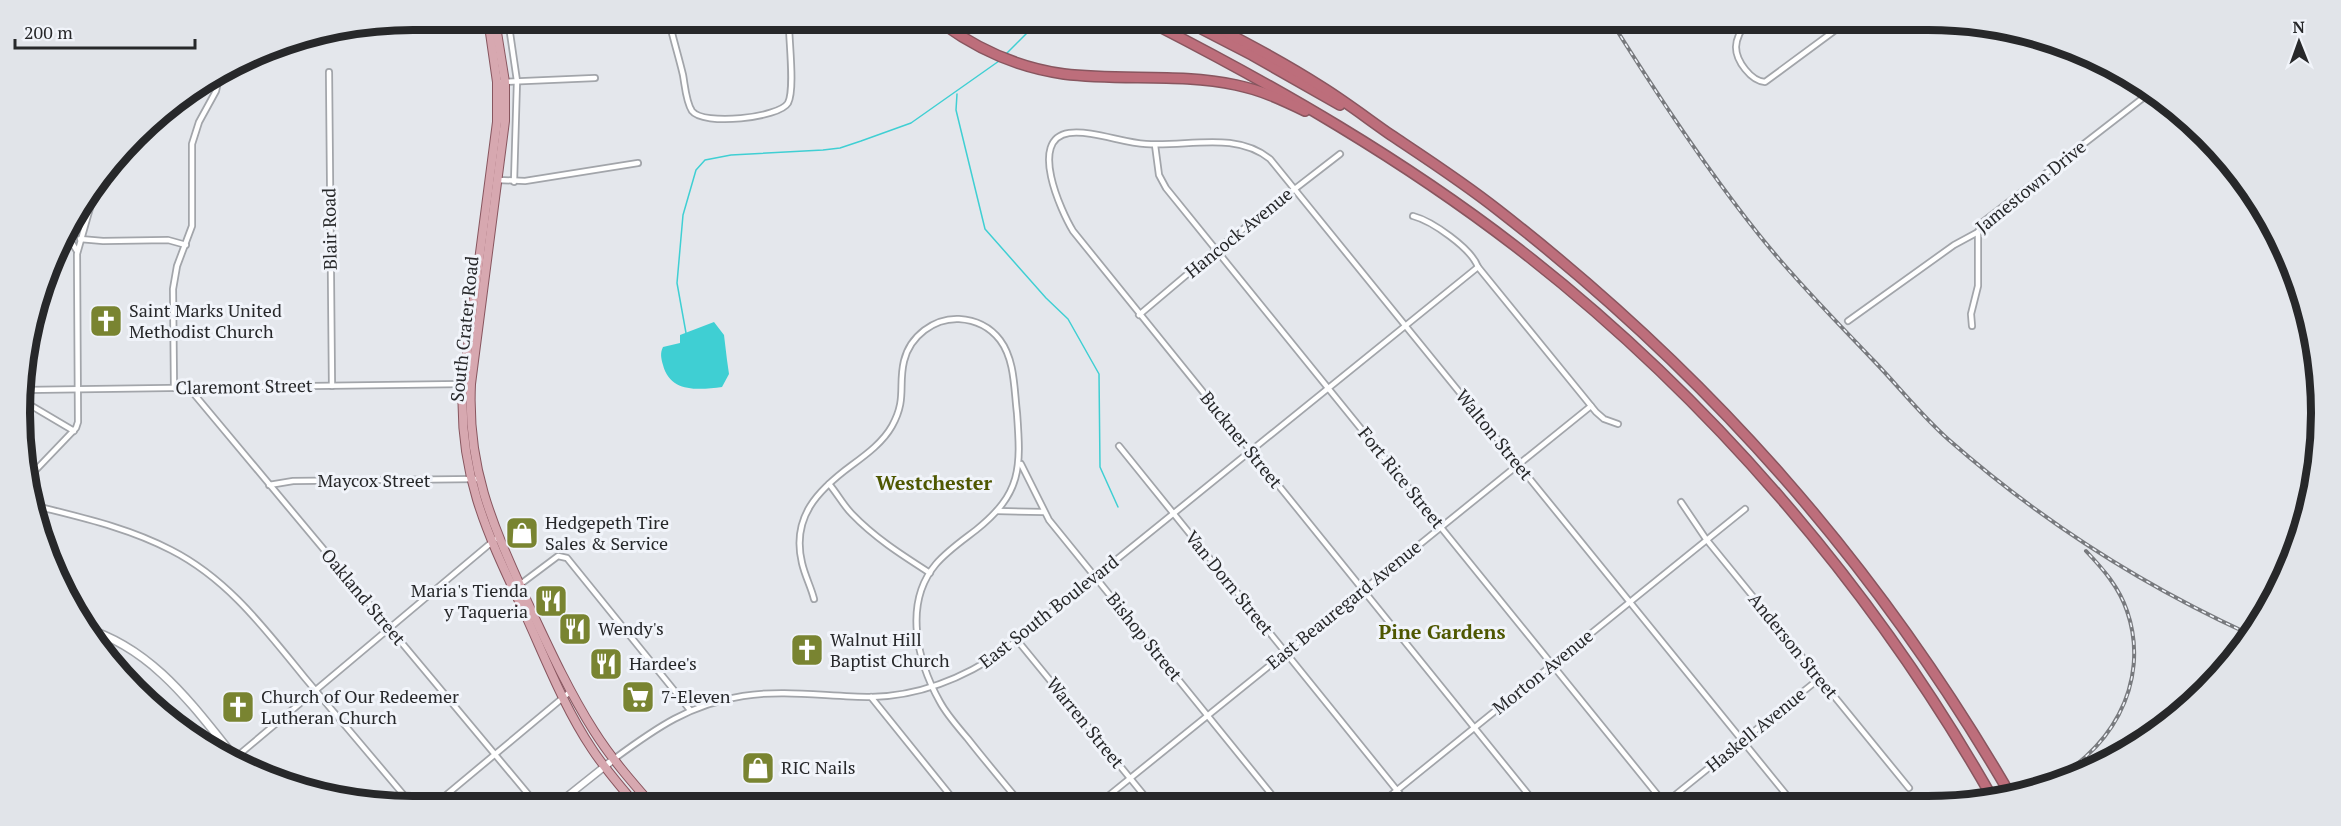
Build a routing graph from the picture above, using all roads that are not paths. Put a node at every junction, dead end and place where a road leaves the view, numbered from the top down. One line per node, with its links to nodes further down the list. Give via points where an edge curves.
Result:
1 (490, 30): 15 (main road, South Crater Road)
2 (496, 30): 15 (main road, South Crater Road)
3 (510, 30): 14 (street)
4 (671, 30): 5 (street, via 690,106 696,115 715,120 771,114 785,107 790,96)
5 (789, 30)
6 (952, 30): 18 (highway, via 983,49 1029,67 1065,74 1237,85 1274,96)
7 (1165, 30): 18 (highway)
8 (1203, 30): 19 (highway)
9 (1222, 30): 19 (highway, via 1298,72)
10 (1743, 30): 11 (street, via 1736,43 1737,54 1754,79 1765,82)
11 (1835, 30)
12 (329, 72): 40 (street, Blair Road)
13 (595, 78): 14 (street)
14 (517, 81): 15 (street); 24 (street)
15 (501, 82): 23 (main road, South Crater Road, via 505,120); 39 (main road, South Crater Road)
16 (218, 83): 31 (street, via 192,144 193,216)
17 (2144, 97): 28 (street, Jamestown Drive, via 1983,222)
18 (1343, 129): 97 (highway, via 1534,261 1622,336 1712,424 1791,511 1863,601 1929,694)
19 (1389, 133): 95 (highway, via 1493,205 1577,274 1731,419 1806,501 1883,598 1948,692)
20 (1155, 145): 25 (street, Walton Street, via 1245,145 1270,159); 32 (street, Fort Rice Street, via 1162,181); 35 (street, Buckner Street, via 1070,133 1058,137 1048,154 1048,165 1068,222)
21 (1340, 154): 25 (street, Hancock Avenue)
22 (638, 163): 24 (street)
23 (498, 180): 24 (street); 39 (main road, South Crater Road)
24 (514, 182)
25 (1294, 188): 32 (street, Hancock Avenue); 37 (street, Walton Street)
26 (90, 208): 29 (street)
27 (1413, 216): 34 (street, via 1470,253)
28 (1977, 232): 36 (street, Jamestown Drive); 38 (street, via 1978,286)
29 (80, 240): 31 (street, via 168,240); 33 (street)
30 (71, 241): 33 (street)
31 (186, 245): 41 (street, via 173,289)
32 (1216, 250): 35 (street, Hancock Avenue); 44 (street, Fort Rice Street)
33 (77, 251): 43 (street)
34 (1478, 267): 37 (street, East South Boulevard); 47 (street)
35 (1139, 315): 51 (street, Buckner Street)
36 (1848, 321)
37 (1405, 326): 44 (street, East South Boulevard); 53 (street, Walton Street)
38 (1972, 326)
39 (467, 384): 40 (street, Claremont Street); 55 (main road, South Crater Road, via 464,438)
40 (332, 386): 42 (street, Claremont Street)
41 (174, 388): 42 (street, Claremont Street); 43 (street, Claremont Street)
42 (189, 388): 57 (street, Oakland Street)
43 (78, 389): 45 (street, Claremont Street); 49 (street, via 79,419)
44 (1328, 389): 51 (street, East South Boulevard); 64 (street, Fort Rice Street)
45 (31, 390)
46 (30, 405): 49 (street)
47 (1591, 406): 48 (street, via 1604,419); 53 (street, East Beauregard Avenue)
48 (1618, 424)
49 (74, 431): 54 (street)
50 (1119, 446): 63 (street, Van Dorn Street)
51 (1250, 452): 63 (street, East South Boulevard); 70 (street, Buckner Street)
52 (1020, 461): 56 (street, via 1009,357 995,334 984,325 954,319 935,324 910,346 904,361 901,402 889,431); 61 (street, via 1014,485); 62 (street, Bishop Street)
53 (1517, 464): 64 (street, East Beauregard Avenue); 72 (street, Walton Street)
54 (34, 472)
55 (474, 479): 57 (street, Maycox Street, via 293,481); 66 (main road, South Crater Road, via 479,511)
56 (830, 484): 67 (street, via 872,533); 71 (street, via 811,503 801,533 802,563)
57 (269, 485): 73 (street, Oakland Street)
58 (1681, 502): 65 (street, Anderson Street)
59 (42, 508): 80 (street, via 144,537 187,559 242,603)
60 (1745, 509): 65 (street, Morton Avenue)
61 (997, 511): 62 (street); 67 (street)
62 (1044, 512): 68 (street, Bishop Street)
63 (1173, 514): 68 (street, East South Boulevard); 76 (street, Van Dorn Street)
64 (1441, 527): 70 (street, East Beauregard Avenue); 77 (street, Fort Rice Street)
65 (1706, 539): 72 (street, Morton Avenue); 78 (street, Anderson Street)
66 (495, 540): 69 (main road, South Crater Road); 73 (street)
67 (930, 573): 79 (street, via 918,602 916,624)
68 (1095, 577): 75 (street, East South Boulevard); 85 (street, Bishop Street)
69 (516, 586): 81 (main road, South Crater Road); 83 (main road, South Crater Road); 84 (street, via 561,555 567,558)
70 (1363, 590): 76 (street, East Beauregard Avenue); 86 (street, Buckner Street)
71 (814, 599)
72 (1629, 602): 77 (street, Morton Avenue); 87 (street, Walton Street)
73 (390, 629): 80 (street); 90 (street, Oakland Street)
74 (101, 635): 88 (main road, via 122,643 156,667)
75 (1017, 640): 79 (street, East South Boulevard, via 976,668); 93 (street, Warren Street)
76 (1285, 653): 85 (street, East Beauregard Avenue); 96 (street, Van Dorn Street)
77 (1553, 664): 86 (street, Morton Avenue); 112 (street, Fort Rice Street)
78 (1820, 678): 87 (street, Haskell Avenue); 94 (street, Anderson Street)
79 (933, 687): 82 (street, East South Boulevard); 105 (street, via 948,714)
80 (316, 691): 89 (street); 98 (street)
81 (571, 691): 83 (street); 91 (main road, South Crater Road)
82 (871, 697): 84 (street, East South Boulevard, via 760,694); 104 (street)
83 (563, 698): 90 (street); 92 (main road, South Crater Road)
84 (690, 710): 91 (street, East South Boulevard)
85 (1207, 716): 93 (street, East Beauregard Avenue); 108 (street, Bishop Street)
86 (1474, 728): 96 (street, Morton Avenue); 111 (street, Buckner Street)
87 (1742, 741): 113 (street, Haskell Avenue); 114 (street, Walton Street)
88 (226, 748)
89 (239, 755)
90 (495, 755): 99 (street); 100 (street, Oakland Street)
91 (614, 759): 92 (street, East South Boulevard); 103 (main road, South Crater Road)
92 (604, 766): 101 (street, East South Boulevard); 102 (main road, South Crater Road)
93 (1130, 778): 106 (street, East Beauregard Avenue); 107 (street, Warren Street)
94 (1909, 788)
95 (2007, 788)
96 (1397, 791): 109 (street, Morton Avenue); 110 (street, Van Dorn Street)
97 (1988, 791)
98 (403, 796)
99 (445, 796)
100 (530, 796)
101 (567, 796)
102 (629, 796)
103 (645, 796)
104 (951, 796)
105 (1015, 796)
106 (1108, 796)
107 (1145, 796)
108 (1273, 796)
109 (1390, 796)
110 (1401, 796)
111 (1529, 796)
112 (1658, 796)
113 (1674, 796)
114 (1787, 796)

